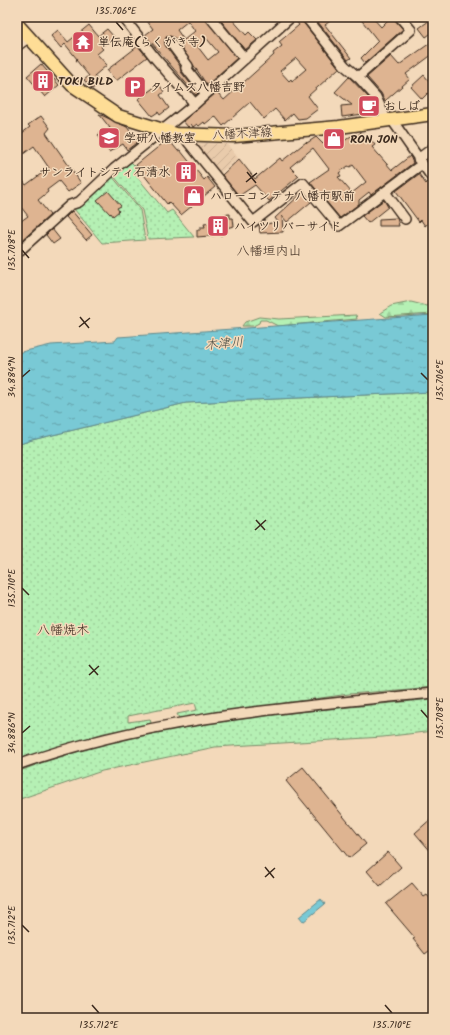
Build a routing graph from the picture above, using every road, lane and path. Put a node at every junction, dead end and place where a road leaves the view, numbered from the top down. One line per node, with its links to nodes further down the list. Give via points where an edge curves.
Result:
1 (123, 17): 13 (street)
2 (210, 17): 10 (street)
3 (292, 17): 10 (street)
4 (306, 17): 11 (street, via 345,66)
5 (400, 17): 11 (street, via 411,30)
6 (17, 24): 7 (main road, 八幡木津線)
7 (28, 38): 9 (street); 16 (main road, 八幡木津線, via 72,85 118,116)
8 (170, 42): 12 (street)
9 (17, 46)
10 (245, 59): 12 (street)
11 (358, 77): 15 (street, via 376,97)
12 (206, 94): 13 (street)
13 (195, 104): 16 (street)
14 (433, 114): 15 (main road, 八幡木津線)
15 (390, 121): 17 (main road, 八幡木津線, via 234,136); 19 (street)
16 (163, 130): 17 (main road, 八幡木津線); 23 (street, via 78,202 70,205)
17 (187, 135): 21 (street, via 188,142 253,222 302,183 339,226)
18 (433, 148): 19 (street)
19 (420, 162): 20 (street); 21 (street)
20 (433, 179)
21 (385, 192): 22 (street)
22 (405, 219)
23 (17, 253)
24 (433, 693): 25 (street, via 308,704 209,718 115,735)
25 (17, 765)

